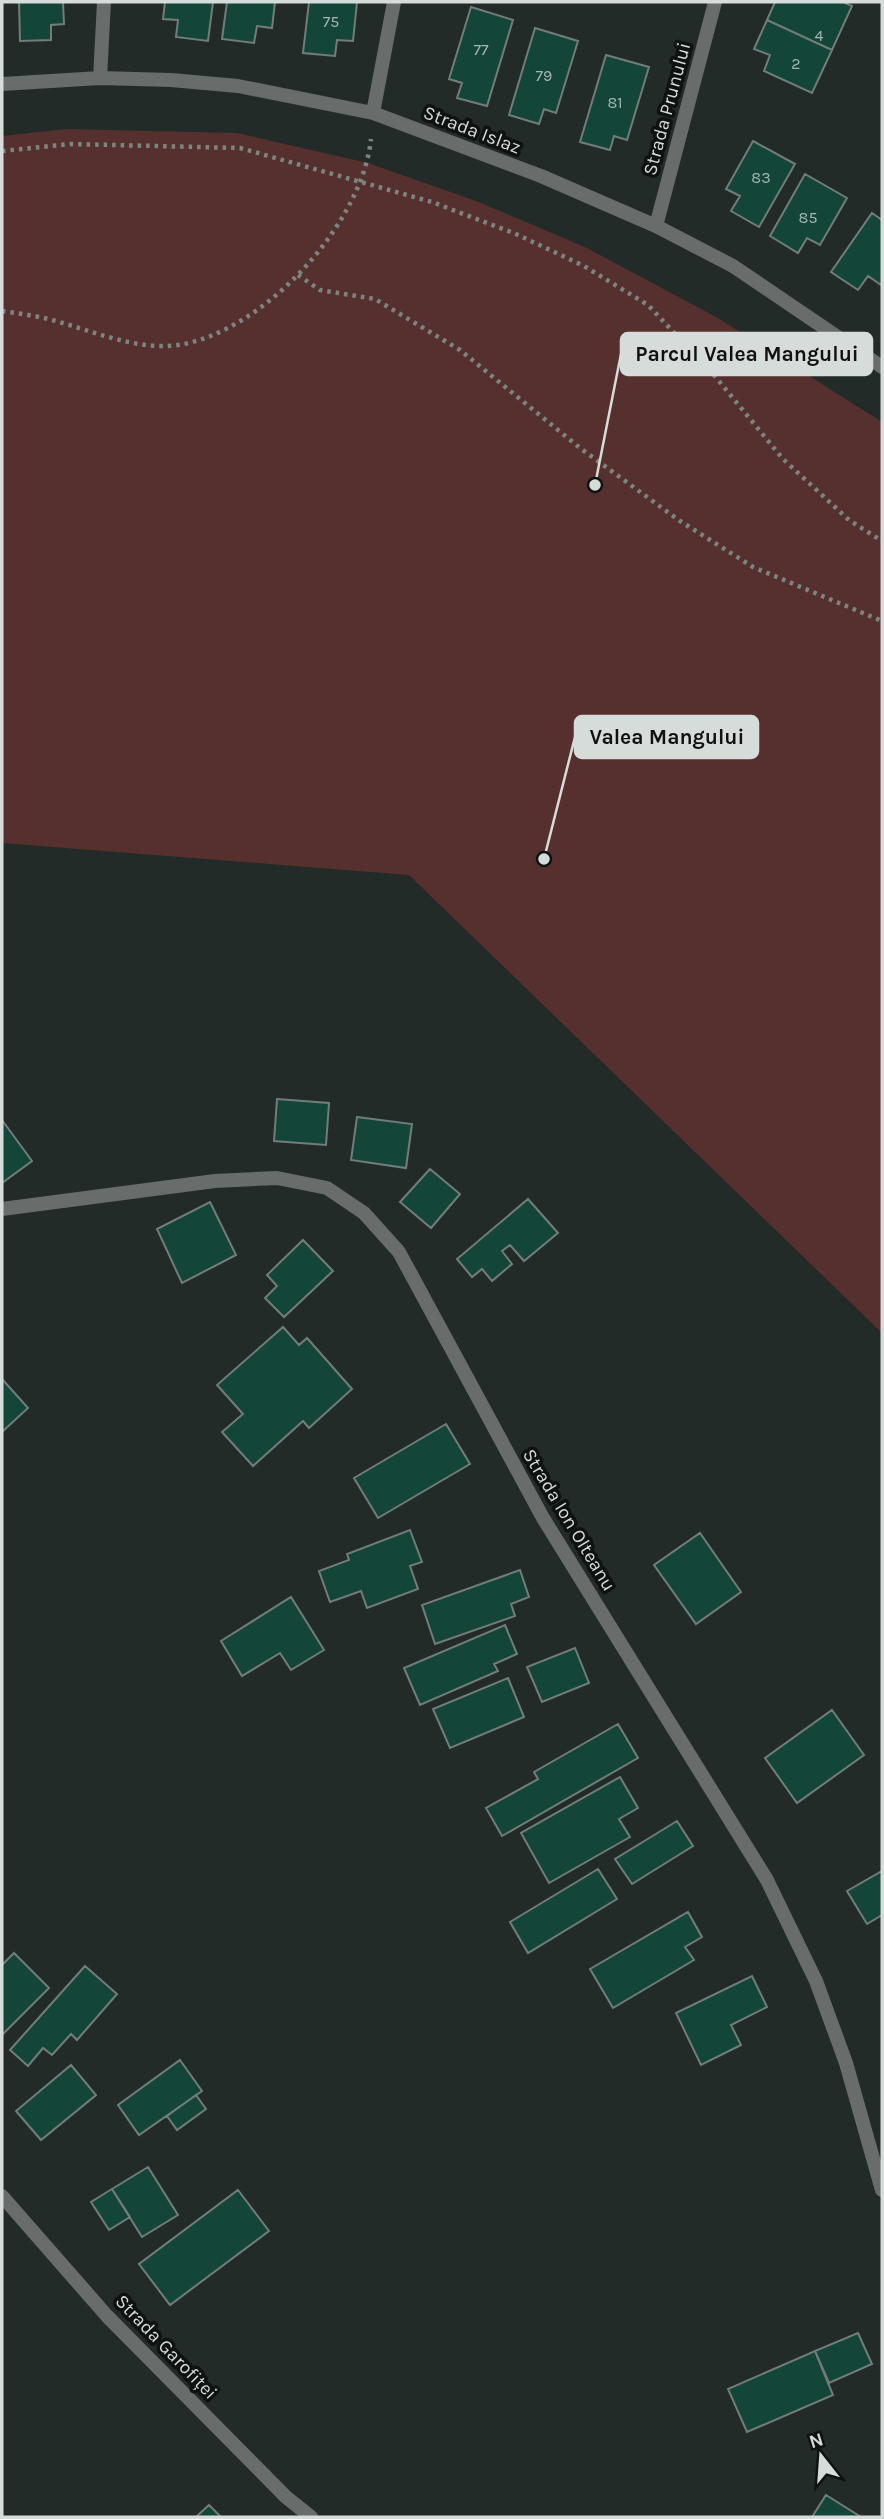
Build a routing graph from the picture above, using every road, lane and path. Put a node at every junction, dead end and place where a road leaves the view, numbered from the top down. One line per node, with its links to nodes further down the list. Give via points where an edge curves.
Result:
1 (103, 2): 4 (street)
2 (394, 2): 6 (street)
3 (715, 2): 9 (street, Strada Prunului)
4 (100, 78): 5 (street, Strada Islaz); 6 (street, Strada Islaz, via 238,86)
5 (2, 84)
6 (373, 114): 8 (path, via 368,163); 9 (street, Strada Islaz, via 541,176)
7 (2, 151): 8 (path, via 70,144 240,148)
8 (361, 181): 10 (path, via 329,238); 13 (path, via 516,234 584,266 648,304 783,458 849,520)
9 (656, 226): 12 (street, Strada Islaz, via 733,266)
10 (298, 275): 11 (path, via 261,308 222,333 178,345 142,345); 14 (path, via 320,290 375,299 460,350 592,456 680,521 753,567)
11 (2, 311)
12 (882, 367)
13 (882, 541)
14 (882, 621)
15 (2, 1209): 16 (street, Strada Ion Olteanu, via 215,1181 277,1178 327,1188 364,1213 399,1252 543,1518 767,1880 820,1992 846,2063)
16 (882, 2190)
17 (2, 2196): 18 (street, Strada Garofiței, via 107,2316)
18 (311, 2517)

